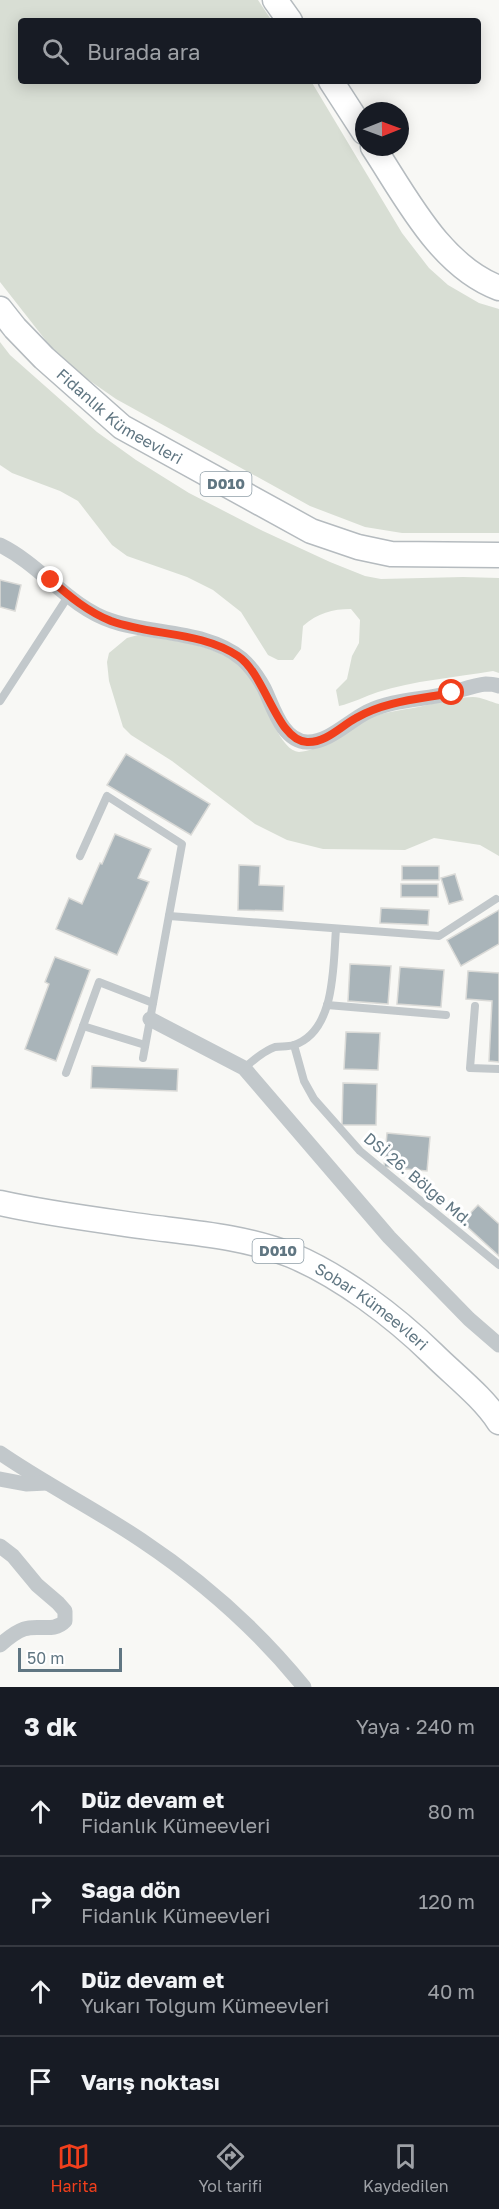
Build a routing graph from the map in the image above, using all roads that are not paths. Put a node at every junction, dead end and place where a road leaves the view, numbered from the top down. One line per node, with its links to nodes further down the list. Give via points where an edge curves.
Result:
1 (275, 0): 2 (main road)
2 (288, 18)
3 (333, 84): 4 (main road)
4 (355, 118)
5 (380, 156): 6 (main road, via 447,251 483,282)
6 (499, 288)
7 (0, 309): 9 (main road, Fidanlık Kümeevleri / D010, via 44,358 122,427 311,531 391,554)
8 (0, 545): 10 (street)
9 (499, 555)
10 (69, 595): 11 (street, via 111,621 200,640 240,658 263,686 281,724 300,741 333,734 382,705 484,684); 12 (lane)
11 (499, 686)
12 (0, 701)
13 (80, 856): 15 (lane, via 107,796 182,844)
14 (496, 899): 16 (lane, via 439,936)
15 (169, 916): 16 (lane); 17 (lane)
16 (336, 928): 18 (lane)
17 (153, 1003): 21 (lane); 22 (lane, via 99,982)
18 (327, 1005): 20 (lane); 24 (lane, via 323,1020 310,1036)
19 (475, 1006): 27 (lane, via 470,1068)
20 (446, 1015)
21 (150, 1018): 23 (lane); 26 (street)
22 (83, 1026): 23 (lane); 28 (lane)
23 (146, 1044): 25 (lane)
24 (294, 1045): 26 (lane, via 276,1047); 30 (lane, DSİ 26. Bölge Md., via 304,1081 314,1099 360,1151)
25 (143, 1058)
26 (244, 1068): 31 (street, via 389,1238)
27 (499, 1070)
28 (66, 1073)
29 (0, 1203): 32 (main road, Sobar Kümeevleri / D010, via 47,1213 211,1234 292,1256 377,1306 423,1344)
30 (499, 1265)
31 (499, 1344)
32 (499, 1422)
33 (0, 1453): 35 (street)
34 (0, 1479): 35 (street)
35 (47, 1483): 38 (street, via 142,1541 193,1579 256,1632)
36 (0, 1546): 37 (street, via 65,1611 65,1621 53,1628 26,1628)
37 (0, 1645)
38 (304, 1687)

